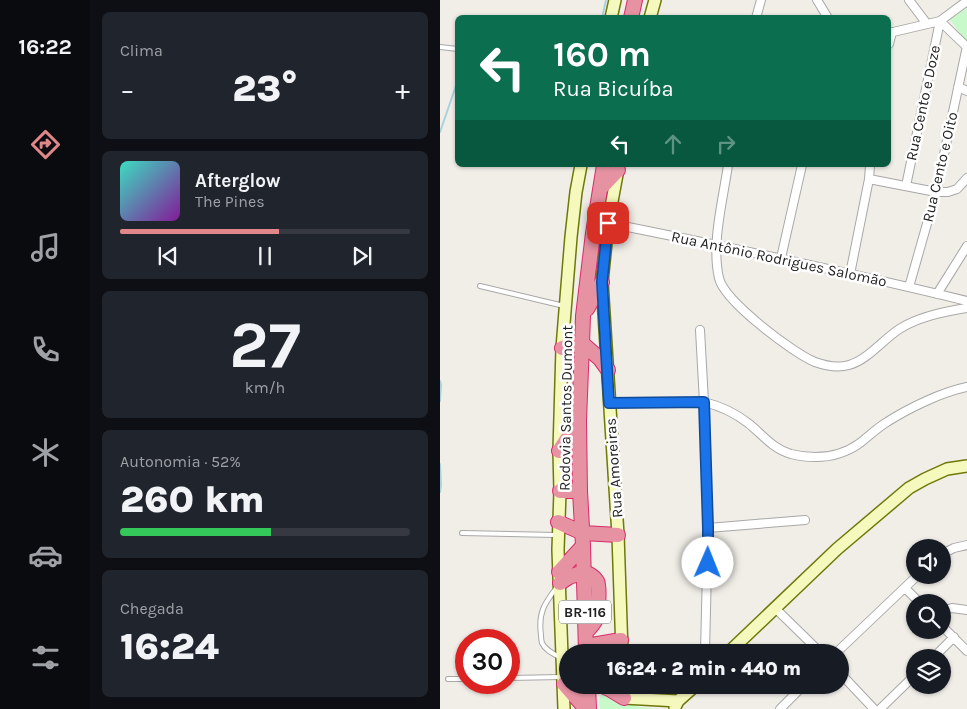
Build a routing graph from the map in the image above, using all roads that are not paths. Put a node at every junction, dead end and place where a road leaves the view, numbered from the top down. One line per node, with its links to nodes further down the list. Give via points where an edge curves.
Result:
1 (615, 0): 8 (street)
2 (635, 0): 9 (highway)
3 (655, 0): 10 (street)
4 (761, 0): 11 (street)
5 (817, 0): 12 (street)
6 (909, 0): 14 (street)
7 (967, 1): 13 (street)
8 (612, 15)
9 (632, 15)
10 (651, 15)
11 (757, 15)
12 (826, 15)
13 (940, 21): 14 (street); 17 (street); 29 (street, Rua Cento e Doze)
14 (927, 24): 15 (street)
15 (891, 32)
16 (440, 46): 18 (lane)
17 (967, 46): 19 (street, Rua Cento e Oito)
18 (455, 48)
19 (958, 87): 20 (street); 31 (street, Rua Cento e Oito)
20 (967, 91)
21 (581, 167): 43 (street)
22 (604, 167): 30 (highway, Rodovia Santos Dumont)
23 (618, 167): 30 (highway); 32 (street, Rua Amoreiras)
24 (728, 167): 34 (street)
25 (802, 167): 36 (street)
26 (870, 167): 28 (street)
27 (967, 178): 31 (street, via 957,189)
28 (870, 179): 29 (street); 37 (street)
29 (906, 186): 31 (street)
30 (600, 188): 33 (highway, Rodovia Santos Dumont)
31 (936, 192): 40 (street, Rua Cento e Oito)
32 (608, 223): 33 (street); 34 (street, Rua Antônio Rodrigues Salomão); 38 (street, Rua Amoreiras)
33 (593, 233): 45 (highway, Rodovia Santos Dumont)
34 (715, 244): 36 (street, Rua Antônio Rodrigues Salomão); 44 (street, via 720,282 728,295 777,338 800,354 824,364 851,365 902,327)
35 (967, 246): 41 (street)
36 (781, 258): 37 (street, Rua Antônio Rodrigues Salomão)
37 (850, 274): 40 (street, Rua Antônio Rodrigues Salomão)
38 (602, 282): 45 (highway); 49 (street, Rua Amoreiras)
39 (480, 286): 43 (lane)
40 (909, 287): 41 (street, Rua Antônio Rodrigues Salomão)
41 (937, 294): 42 (street, Rua Antônio Rodrigues Salomão)
42 (967, 301)
43 (564, 306): 48 (street)
44 (967, 308)
45 (583, 316): 47 (highway, Rodovia Santos Dumont)
46 (700, 330): 51 (street)
47 (582, 343): 48 (highway); 49 (highway); 53 (highway, Rodovia Santos Dumont)
48 (562, 348): 54 (street)
49 (608, 370): 52 (street, Rua Amoreiras)
50 (967, 387): 51 (street, via 948,392 886,422 850,450 820,458 775,448 738,417)
51 (704, 402): 52 (street); 60 (street)
52 (609, 403): 62 (street, Rua Amoreiras)
53 (579, 421): 54 (highway); 56 (highway, Rodovia Santos Dumont)
54 (559, 452): 57 (street)
55 (967, 466): 71 (street, via 947,469 909,488 837,549)
56 (580, 491): 57 (highway); 63 (highway, Rodovia Santos Dumont)
57 (560, 492): 59 (street)
58 (805, 520): 60 (street)
59 (558, 528): 61 (lane); 63 (highway); 67 (street)
60 (708, 528): 79 (street)
61 (462, 533)
62 (618, 535): 63 (highway); 78 (street, Rua Amoreiras)
63 (583, 539): 66 (highway, Rodovia Santos Dumont); 67 (highway)
64 (967, 545): 65 (street)
65 (951, 550)
66 (584, 572): 67 (highway); 77 (highway, BR-116, via 593,576 598,590 596,620 586,632)
67 (559, 578): 76 (street); 85 (lane, via 539,618 542,643)
68 (908, 584): 69 (street)
69 (904, 588): 70 (street); 82 (street)
70 (910, 594)
71 (775, 608): 80 (street); 81 (street)
72 (951, 608): 73 (street)
73 (967, 610)
74 (951, 634): 75 (street)
75 (954, 637): 83 (street); 84 (street)
76 (561, 644)
77 (586, 644)
78 (619, 644)
79 (705, 644)
80 (737, 644)
81 (812, 644)
82 (845, 644)
83 (942, 649)
84 (967, 651)
85 (559, 656)
86 (520, 678): 89 (lane)
87 (448, 679): 88 (lane)
88 (455, 679)
89 (559, 680)
90 (849, 683): 102 (street)
91 (906, 684): 103 (street)
92 (565, 694): 99 (street)
93 (576, 694): 100 (highway)
94 (588, 694): 100 (highway)
95 (632, 694): 98 (street)
96 (687, 694): 98 (street)
97 (795, 694): 101 (street)
98 (676, 705)
99 (564, 709)
100 (587, 709)
101 (780, 709)
102 (874, 709)
103 (880, 709)

